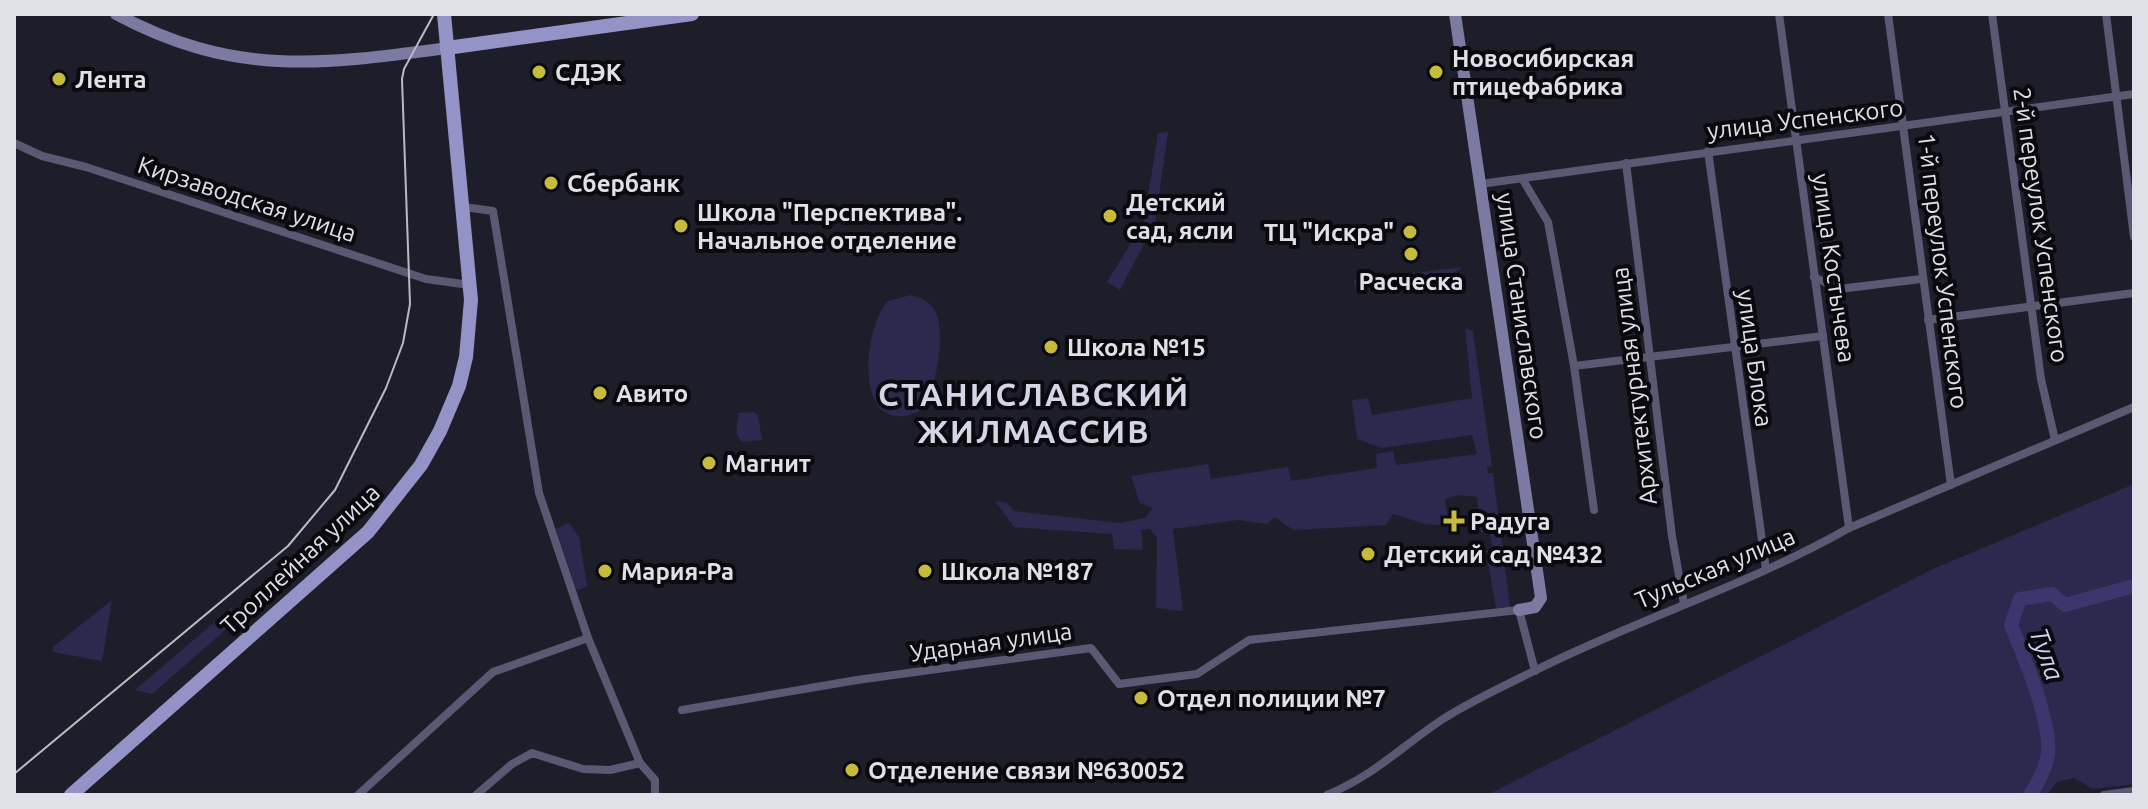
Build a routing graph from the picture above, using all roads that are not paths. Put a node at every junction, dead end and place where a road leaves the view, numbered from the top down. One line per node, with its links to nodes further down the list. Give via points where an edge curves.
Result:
1 (116, 14): 9 (street, via 204,52 268,63 326,63)
2 (444, 14): 9 (main road, Троллейная улица)
3 (692, 14): 9 (main road)
4 (1455, 14): 19 (street, улица Станиславского)
5 (1779, 14): 14 (street, улица Костычева)
6 (1888, 14): 13 (street, 1-й переулок Успенского)
7 (1992, 14): 12 (street, 2-й переулок Успенского)
8 (2106, 14): 11 (street)
9 (447, 48): 20 (main road, Троллейная улица)
10 (2134, 94): 11 (street, улица Успенского)
11 (2118, 96): 12 (street, улица Успенского); 21 (street)
12 (2006, 113): 13 (street, улица Успенского); 26 (street, 2-й переулок Успенского)
13 (1904, 127): 14 (street, улица Успенского); 23 (street, 1-й переулок Успенского)
14 (1796, 139): 16 (street, улица Успенского); 22 (street, улица Костычева)
15 (14, 143): 24 (street, Кирзаводская улица, via 426,279)
16 (1708, 151): 17 (street, улица Успенского); 29 (street, улица Блока)
17 (1626, 163): 18 (street, улица Успенского); 30 (street, Архитектурная улица)
18 (1523, 180): 19 (street, улица Успенского); 31 (street, via 1548,222)
19 (1480, 184): 39 (street, улица Станиславского, via 1541,598 1535,607)
20 (464, 207): 24 (main road, Троллейная улица); 40 (street, via 493,211 539,493)
21 (2134, 237)
22 (1814, 277): 23 (street, via 1839,289); 28 (street, улица Костычева)
23 (1921, 279): 27 (street, 1-й переулок Успенского)
24 (470, 285): 45 (main road, Троллейная улица, via 459,386 427,454 394,502 324,573)
25 (2134, 293): 26 (street)
26 (2031, 307): 27 (street); 33 (street, 2-й переулок Успенского, via 2045,408)
27 (1928, 320): 34 (street, 1-й переулок Успенского)
28 (1823, 336): 29 (street); 36 (street, улица Костычева)
29 (1733, 347): 30 (street); 37 (street, улица Блока)
30 (1652, 357): 31 (street); 38 (street, Архитектурная улица)
31 (1574, 366): 35 (street)
32 (2134, 407): 33 (street, Тульская улица)
33 (2055, 440): 34 (street, Тульская улица)
34 (1951, 485): 36 (street, Тульская улица)
35 (1594, 510)
36 (1849, 528): 37 (street, Тульская улица)
37 (1766, 569): 38 (street, Тульская улица)
38 (1684, 604): 41 (street, Тульская улица)
39 (1519, 610): 41 (street); 42 (street, Ударная улица, via 1249,640 1197,674 1119,684 1091,648)
40 (588, 638): 43 (street); 46 (street, via 493,672)
41 (1535, 671): 49 (street, Тульская улица, via 1443,719 1395,758)
42 (682, 710)
43 (640, 763): 47 (street, via 583,769 532,753); 48 (street, via 655,780)
44 (2134, 791): 50 (street)
45 (71, 795)
46 (358, 795)
47 (476, 795)
48 (655, 795)
49 (1327, 795)
50 (2104, 795)

